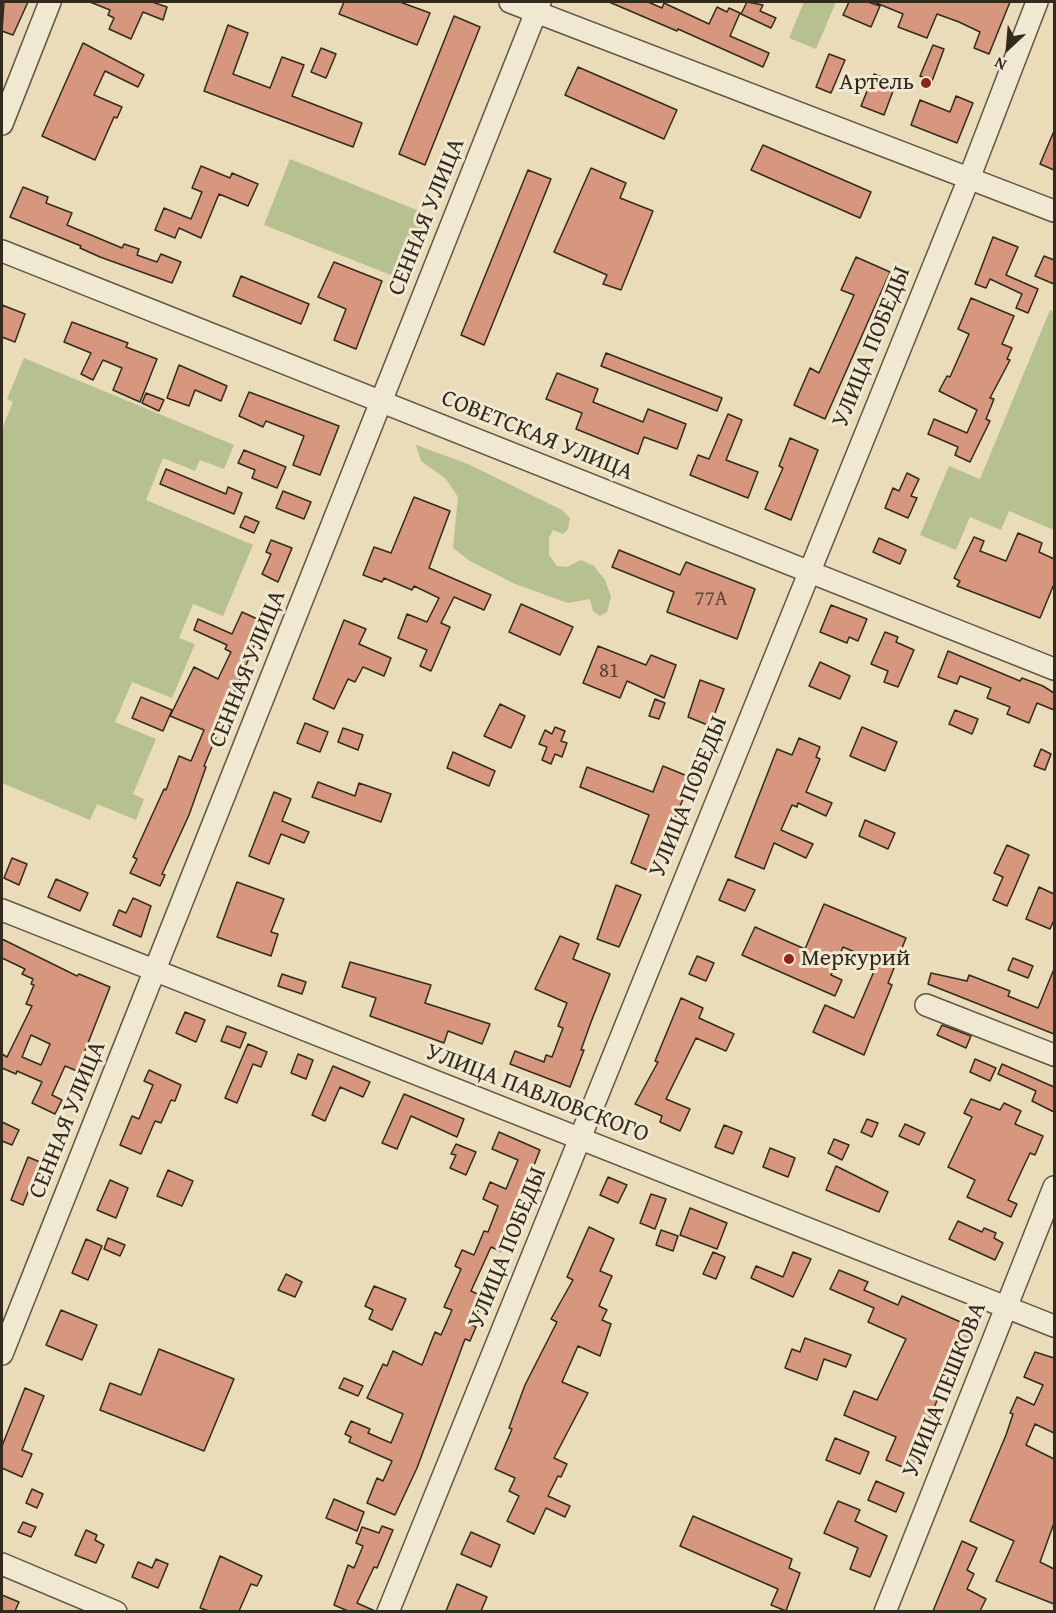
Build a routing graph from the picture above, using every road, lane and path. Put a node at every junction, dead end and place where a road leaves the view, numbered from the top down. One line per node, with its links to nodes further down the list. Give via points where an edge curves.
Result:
1 (50, 2): 5 (street)
2 (510, 2): 4 (street)
3 (1037, 2): 6 (street, УЛИЦА ПОБЕДЫ)
4 (538, 7): 6 (street); 9 (street, СЕННАЯ УЛИЦА)
5 (2, 124)
6 (970, 176): 7 (street); 10 (street, УЛИЦА ПОБЕДЫ)
7 (1054, 211)
8 (2, 251): 9 (street, СОВЕТСКАЯ УЛИЦА)
9 (381, 402): 10 (street, СОВЕТСКАЯ УЛИЦА); 13 (street, СЕННАЯ УЛИЦА)
10 (807, 571): 11 (street, СОВЕТСКАЯ УЛИЦА); 16 (street, УЛИЦА ПОБЕДЫ)
11 (1054, 669)
12 (2, 910): 13 (street, УЛИЦА ПАВЛОВСКОГО)
13 (155, 972): 16 (street, УЛИЦА ПАВЛОВСКОГО); 20 (street, СЕННАЯ УЛИЦА)
14 (926, 1005): 15 (street)
15 (1054, 1055)
16 (580, 1138): 18 (street, УЛИЦА ПАВЛОВСКОГО); 23 (street, УЛИЦА ПОБЕДЫ)
17 (1054, 1187): 18 (street, УЛИЦА ПЕШКОВА)
18 (1006, 1307): 19 (street, УЛИЦА ПАВЛОВСКОГО); 24 (street, УЛИЦА ПЕШКОВА)
19 (1054, 1326)
20 (2, 1354)
21 (2, 1564): 22 (street)
22 (116, 1611)
23 (388, 1611)
24 (885, 1611)

